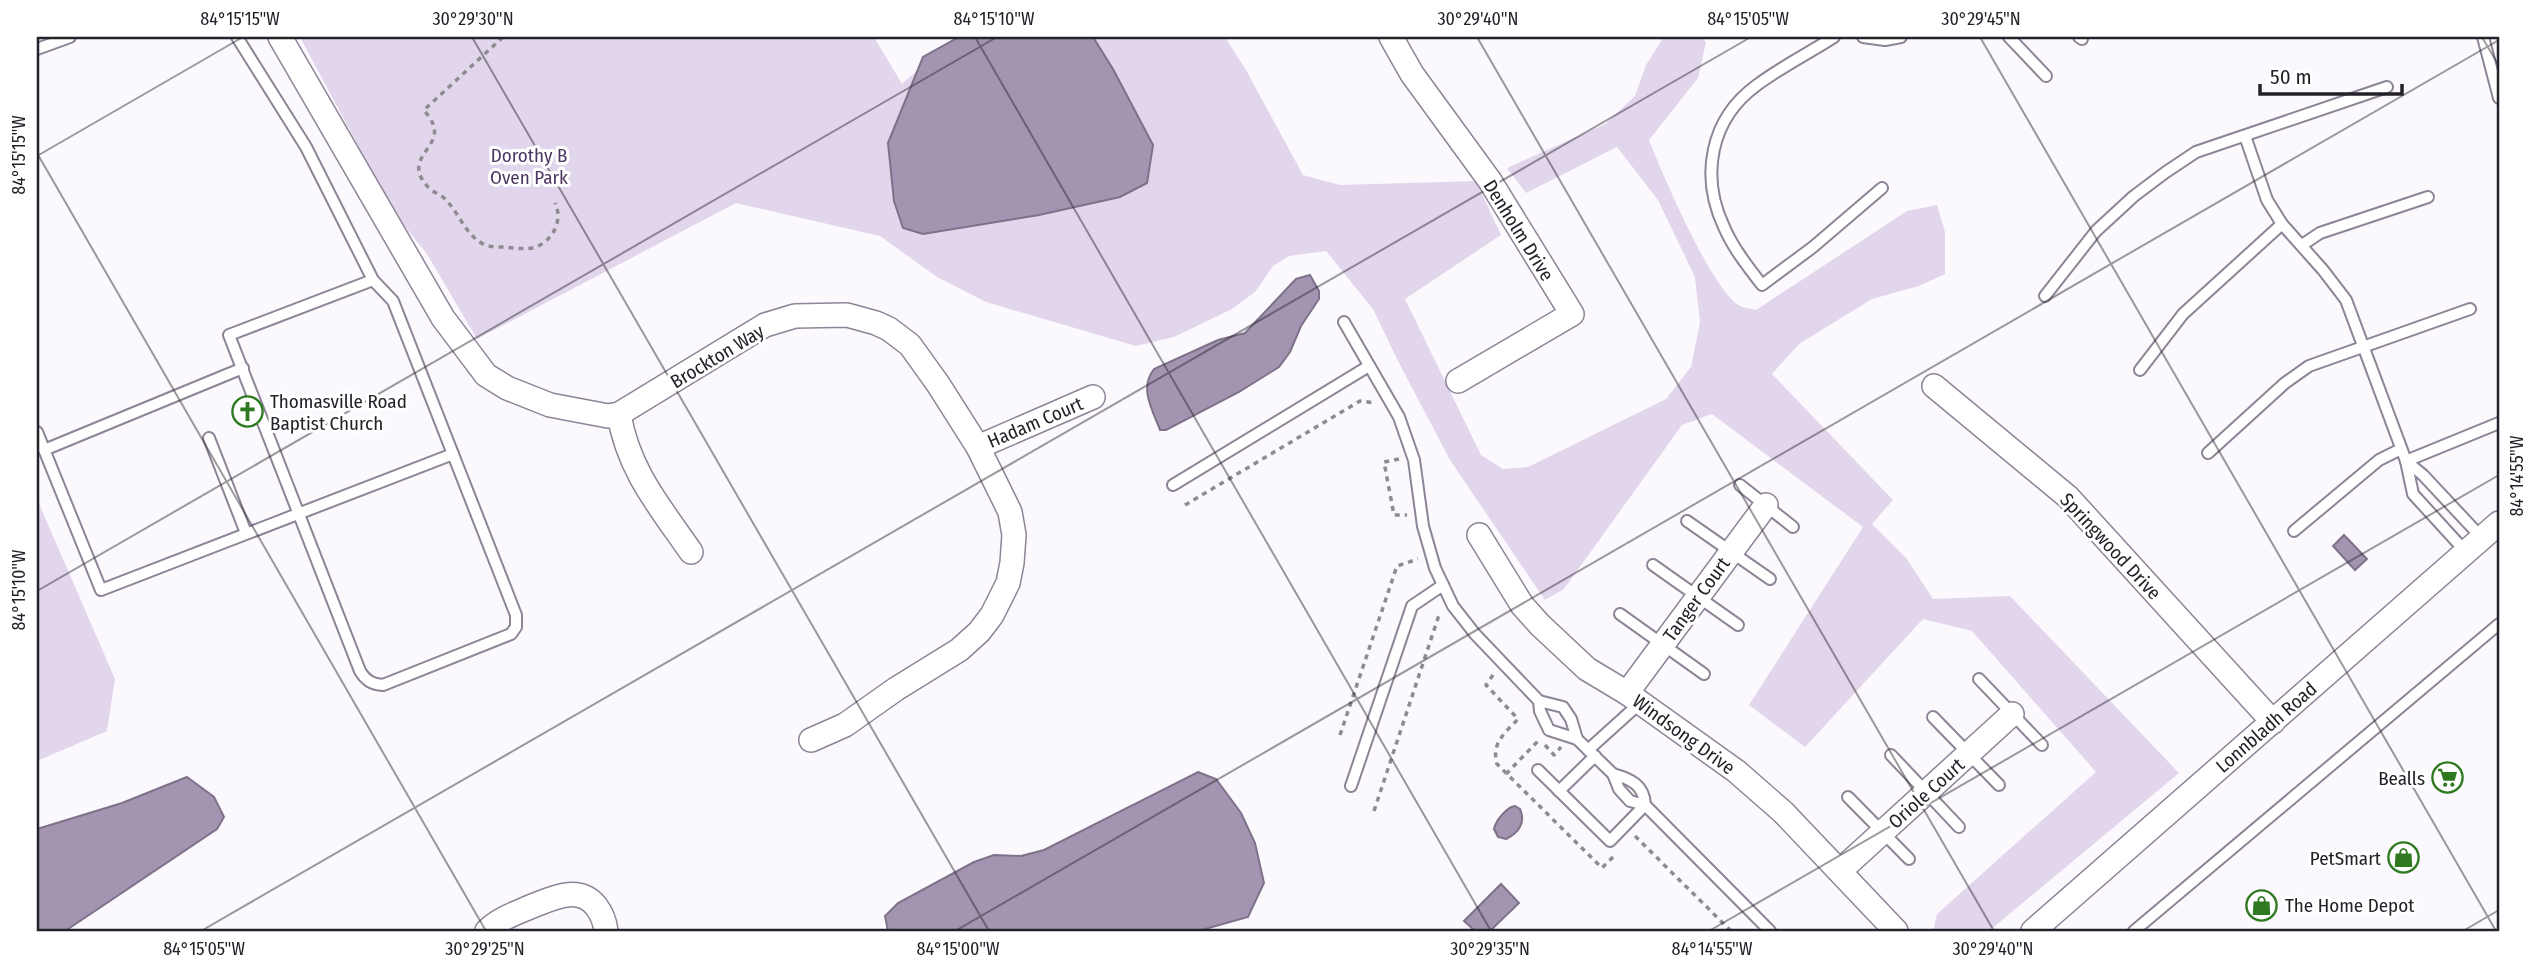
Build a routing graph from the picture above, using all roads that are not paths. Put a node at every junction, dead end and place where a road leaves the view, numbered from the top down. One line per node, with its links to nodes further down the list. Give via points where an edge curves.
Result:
1 (70, 37): 10 (lane)
2 (237, 37): 20 (lane, via 306,147)
3 (279, 37): 31 (street, via 443,318 486,375 550,405)
4 (1391, 37): 28 (street, Denholm Drive, via 1572,314)
5 (1835, 37): 16 (lane, via 1756,85 1736,104 1716,137 1713,192 1723,227 1762,285)
6 (1863, 37): 7 (lane)
7 (1901, 37)
8 (2009, 37): 11 (lane)
9 (2483, 37): 12 (lane)
10 (37, 49)
11 (2046, 76)
12 (2496, 76): 14 (lane)
13 (2387, 87): 15 (lane)
14 (2499, 98)
15 (2245, 136): 18 (lane, via 2267,200); 21 (lane, via 2196,152 2134,196 2096,230)
16 (1882, 188)
17 (2428, 197): 19 (lane, via 2319,233)
18 (2282, 224): 19 (lane); 27 (lane, via 2183,314)
19 (2302, 246): 24 (lane, via 2346,300)
20 (373, 280): 26 (lane, via 229,335); 39 (lane, via 393,301)
21 (2045, 296)
22 (2470, 309): 24 (lane)
23 (1343, 322): 25 (lane)
24 (2363, 347): 36 (lane); 38 (lane, via 2309,366)
25 (1369, 366): 41 (lane); 56 (lane, via 1399,417 1414,460 1423,526)
26 (243, 368): 37 (lane); 44 (lane)
27 (2140, 370)
28 (1458, 381)
29 (1934, 386): 68 (street, Springwood Drive, via 2068,497)
30 (1093, 397): 35 (street, Hadam Court)
31 (619, 414): 35 (street, Brockton Way, via 765,326 795,316 847,315 889,329 910,345); 52 (street, via 631,462)
32 (2499, 423): 40 (lane)
33 (37, 432): 37 (lane)
34 (209, 438): 49 (lane)
35 (978, 447): 70 (street, Brockton Way, via 1010,512 1014,535 1008,583 992,615 959,649 845,725)
36 (2401, 449): 40 (lane); 48 (lane, via 2379,460)
37 (44, 450): 49 (lane, via 101,590)
38 (2208, 453)
39 (453, 454): 44 (lane); 44 (lane, via 516,615 516,627 511,634 383,685 373,684 360,671)
40 (2406, 461): 51 (lane, via 2423,475); 51 (lane, via 2413,494)
41 (1173, 485)
42 (1740, 485): 43 (lane)
43 (1766, 505): 47 (lane); 53 (street, Tanger Court)
44 (299, 514): 49 (lane)
45 (1687, 521): 53 (lane)
46 (2499, 523): 51 (street, Lonnbladh Road)
47 (1793, 527)
48 (2294, 531)
49 (246, 534)
50 (1479, 535): 64 (street, Windsong Drive, via 1540,625 1587,669)
51 (2474, 545): 68 (street, Lonnbladh Road)
52 (691, 552)
53 (1732, 552): 55 (lane); 57 (street, Tanger Court)
54 (1653, 565): 57 (lane)
55 (1770, 579)
56 (1443, 585): 65 (lane, via 1475,634); 78 (lane, via 1412,606)
57 (1698, 597): 60 (lane); 61 (street, Tanger Court)
58 (1620, 614): 61 (lane)
59 (2499, 624): 92 (lane)
60 (1738, 625)
61 (1663, 645): 62 (lane); 64 (street, Tanger Court)
62 (1704, 674)
63 (1979, 679): 66 (lane)
64 (1633, 698): 72 (lane); 86 (street, Windsong Drive, via 1735,771)
65 (1539, 701): 69 (lane, via 1563,707); 69 (lane, via 1549,730)
66 (2012, 714): 71 (lane); 73 (street, Oriole Court)
67 (1933, 717): 73 (lane)
68 (2273, 722): 91 (street, Lonnbladh Road)
69 (1577, 738): 72 (lane)
70 (811, 740)
71 (2042, 745)
72 (1591, 753): 76 (lane); 79 (lane)
73 (1969, 754): 77 (lane); 80 (street, Oriole Court)
74 (1891, 755): 80 (lane)
75 (1538, 770): 79 (lane)
76 (1613, 774): 82 (lane, via 1630,802); 82 (lane, via 1639,786)
77 (1999, 785)
78 (1351, 786)
79 (1559, 791): 82 (lane, via 1610,841)
80 (1927, 792): 83 (lane); 84 (street, Oriole Court)
81 (1848, 797): 84 (lane)
82 (1645, 805): 89 (lane)
83 (1959, 827)
84 (1882, 832): 85 (lane); 86 (street, Oriole Court)
85 (1909, 859)
86 (1840, 871): 90 (street, Windsong Drive)
87 (487, 931): 88 (street, via 498,921 557,896 575,894 594,904)
88 (606, 931)
89 (1770, 931)
90 (1896, 931)
91 (2033, 931)
92 (2134, 931)

